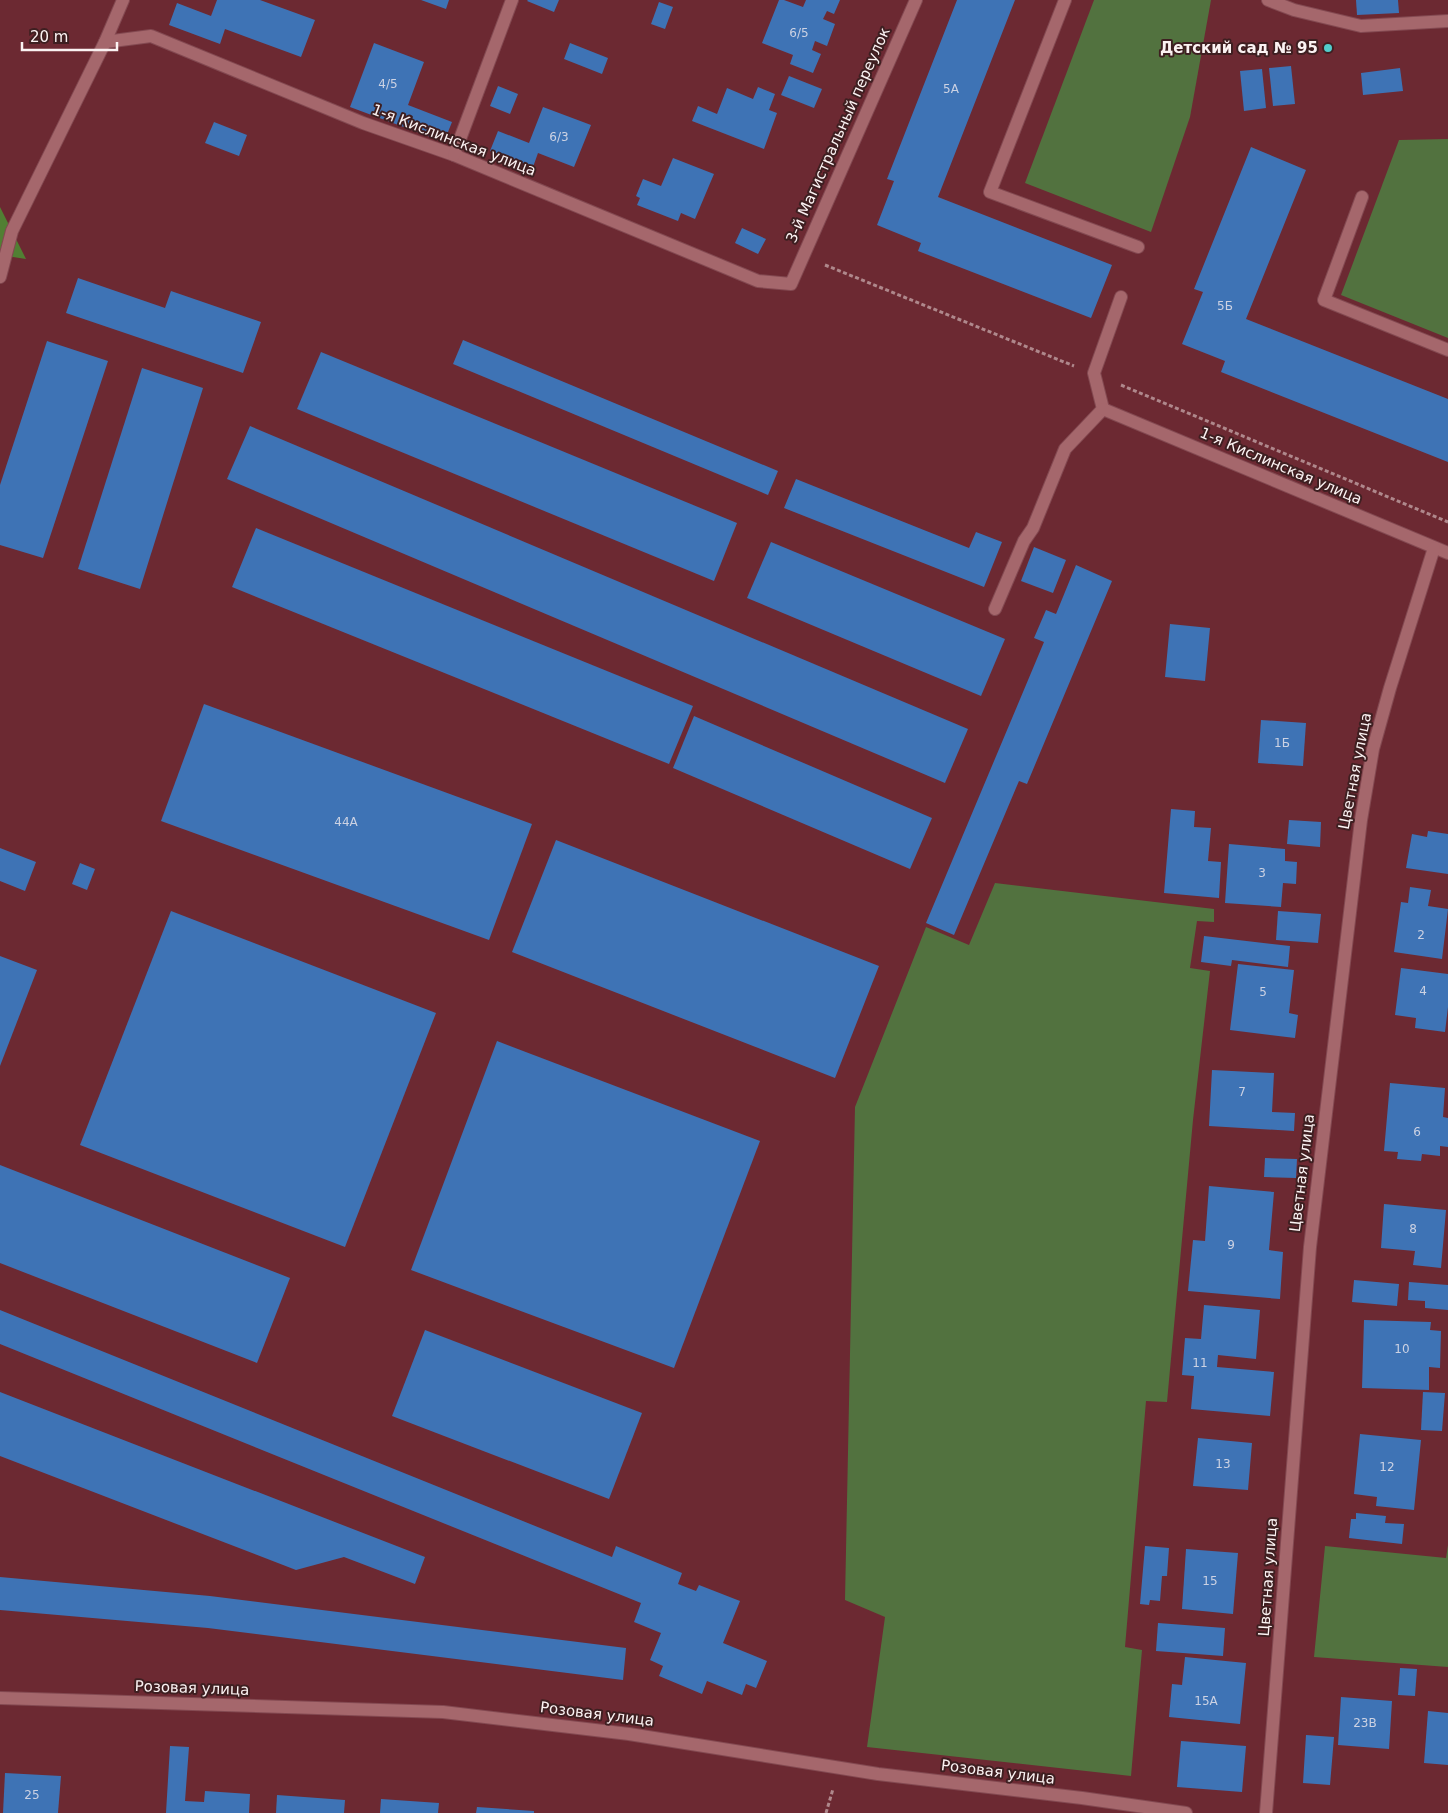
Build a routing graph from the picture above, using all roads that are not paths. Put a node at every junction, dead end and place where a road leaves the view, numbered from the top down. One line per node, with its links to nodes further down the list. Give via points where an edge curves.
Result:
1 (123, 0): 7 (street)
2 (512, 0): 8 (street)
3 (916, 0): 12 (street, 3-й Магистральный переулок)
4 (1066, 0): 10 (street, via 990,192)
5 (1268, 0): 6 (street, via 1294,10 1360,26)
6 (1448, 21)
7 (105, 42): 8 (street, 1-я Кислинская улица, via 151,36 363,123); 11 (street, via 12,231)
8 (454, 155): 12 (street, 1-я Кислинская улица, via 758,281)
9 (1362, 198): 14 (street, via 1324,300)
10 (1138, 247)
11 (0, 276)
12 (791, 284)
13 (1121, 296): 15 (street, via 1094,374)
14 (1448, 350)
15 (1102, 409): 16 (street, 1-я Кислинская улица); 18 (street, via 1065,449)
16 (1434, 548): 17 (street, 1-я Кислинская улица); 21 (street, Цветная улица, via 1373,749 1360,820 1310,1247)
17 (1448, 553)
18 (995, 610)
19 (0, 1698): 20 (street, Розовая улица, via 443,1712 629,1734 878,1774)
20 (1186, 1813)
21 (1266, 1813)

